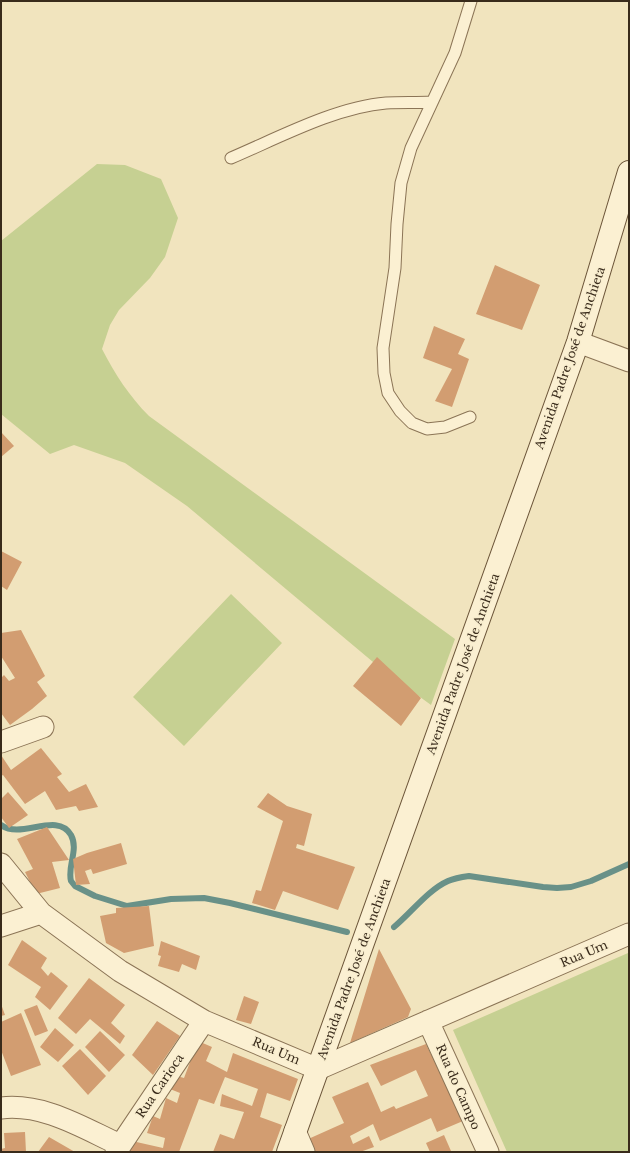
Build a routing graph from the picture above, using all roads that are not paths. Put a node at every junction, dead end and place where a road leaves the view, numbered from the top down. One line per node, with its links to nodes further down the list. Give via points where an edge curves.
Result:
1 (471, 1): 2 (lane, via 456,54)
2 (432, 102): 3 (lane, via 385,103 328,117); 7 (lane, via 411,148 401,183 395,268 383,348 384,372 388,393 412,423 427,429 445,427)
3 (231, 158)
4 (629, 172): 5 (main road, Avenida Padre José de Anchieta)
5 (578, 342): 6 (street); 16 (main road, Avenida Padre José de Anchieta)
6 (629, 361)
7 (470, 417)
8 (43, 727): 9 (street)
9 (1, 742)
10 (1, 864): 11 (street, Rua Um)
11 (41, 913): 12 (street); 14 (street, Rua Um, via 120,971)
12 (1, 926)
13 (629, 934): 15 (street, Rua Um)
14 (204, 1021): 16 (street, Rua Um); 19 (street, Rua Carioca)
15 (428, 1021): 16 (street, Rua Um); 22 (street, Rua do Campo)
16 (318, 1069): 18 (main road, Avenida Padre José de Anchieta)
17 (1, 1108): 19 (street, via 24,1108 50,1113)
18 (295, 1131): 20 (main road, Avenida Padre José de Anchieta); 21 (street)
19 (118, 1148)
20 (288, 1152)
21 (304, 1152)
22 (488, 1152)

